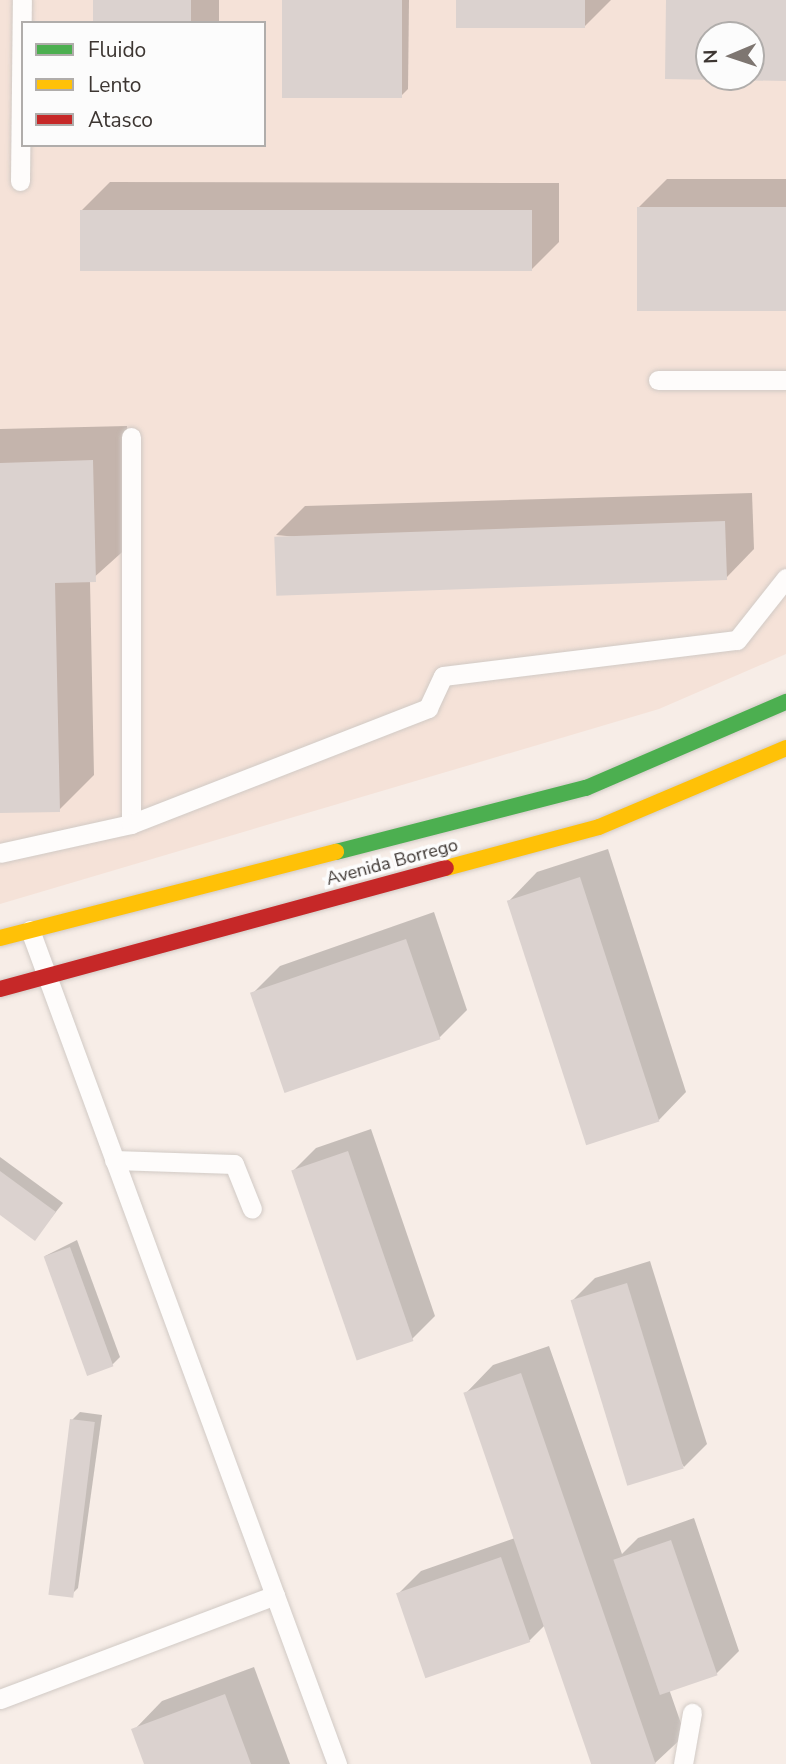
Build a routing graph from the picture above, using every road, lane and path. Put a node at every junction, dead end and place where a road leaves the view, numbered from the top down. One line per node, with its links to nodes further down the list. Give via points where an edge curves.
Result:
1 (22, 0): 2 (lane)
2 (22, 21)
3 (21, 90): 4 (lane)
4 (20, 181)
5 (658, 380): 6 (lane)
6 (786, 380)
7 (131, 437): 11 (lane)
8 (786, 578): 11 (lane, via 737,640 443,676 428,708)
9 (786, 702): 13 (main road, Avenida Borrego, via 586,788)
10 (786, 748): 15 (main road, Avenida Borrego, via 599,827)
11 (131, 824): 12 (lane)
12 (0, 853)
13 (30, 930): 14 (main road, Avenida Borrego); 15 (lane)
14 (0, 938)
15 (46, 974): 16 (main road, Avenida Borrego); 17 (lane)
16 (0, 989)
17 (114, 1160): 18 (lane, via 234,1164); 19 (lane)
18 (252, 1209)
19 (275, 1595): 20 (lane); 22 (lane)
20 (0, 1699)
21 (692, 1713): 23 (lane)
22 (337, 1764)
23 (683, 1764)

